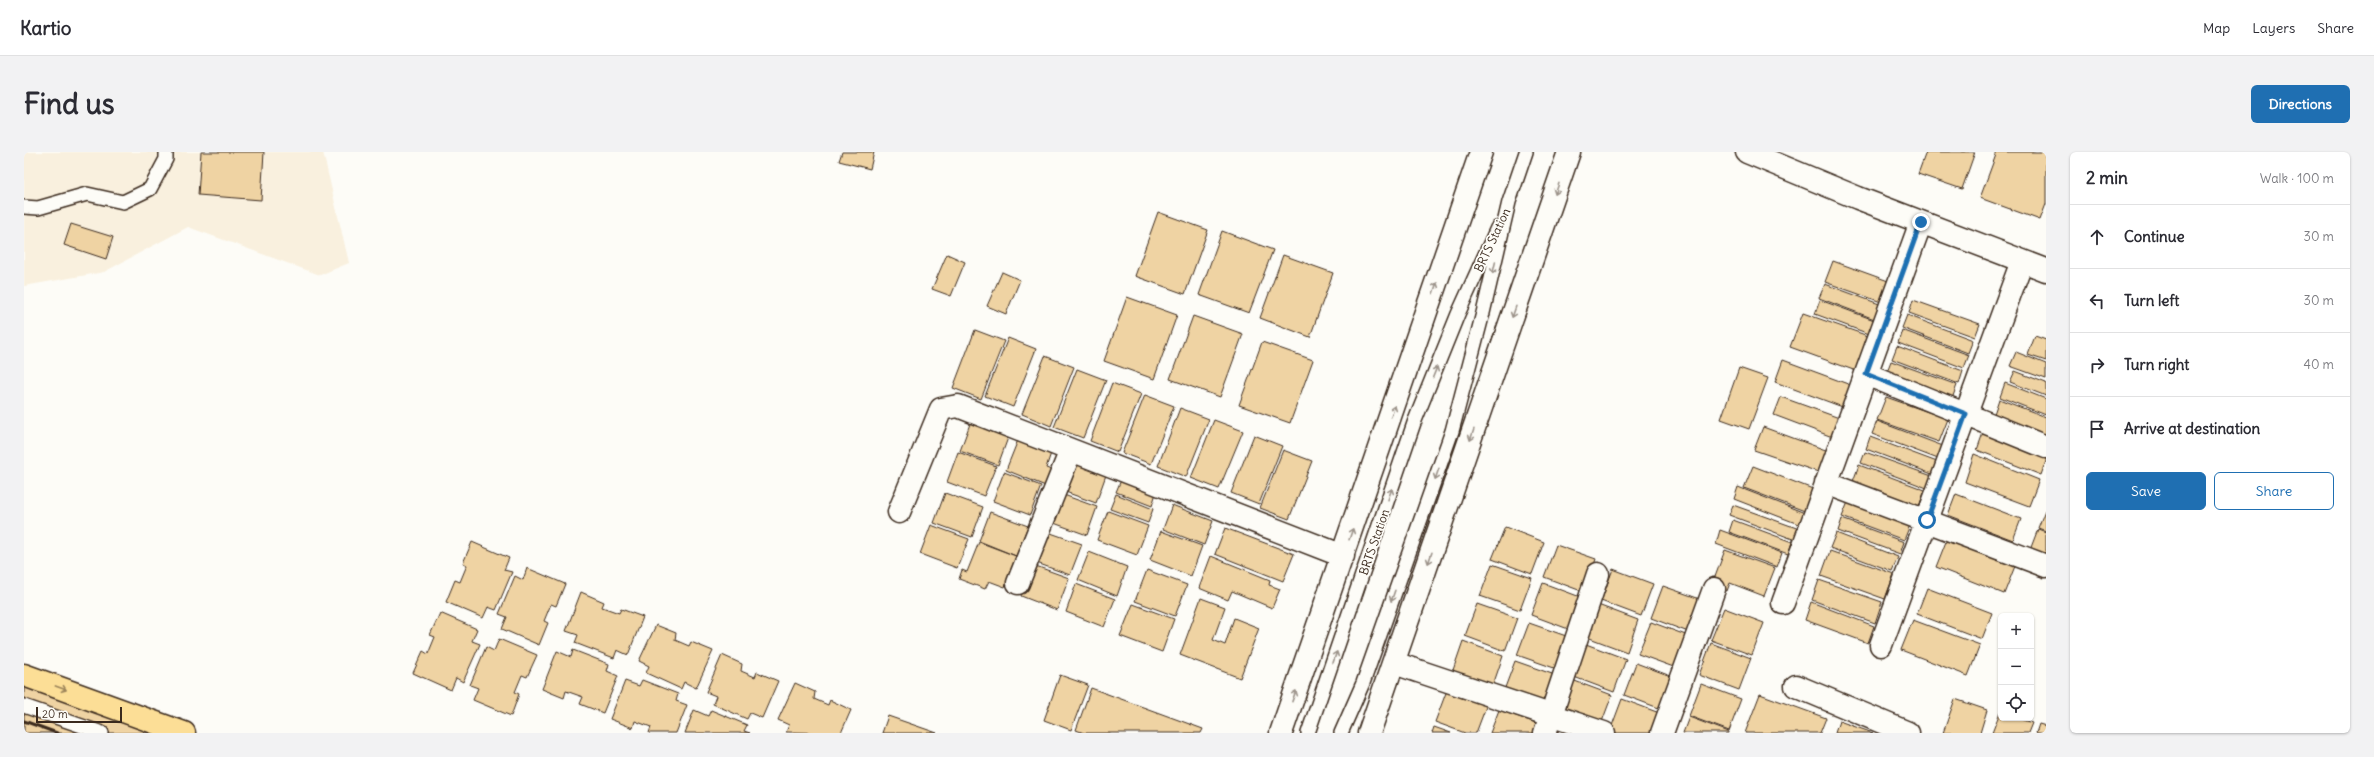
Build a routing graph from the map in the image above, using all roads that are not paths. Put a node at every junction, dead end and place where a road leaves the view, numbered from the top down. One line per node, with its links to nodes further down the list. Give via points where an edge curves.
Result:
1 (166, 152): 7 (lane, via 166,159 150,189 123,202 86,194 38,208)
2 (1481, 152): 18 (street, one-way to 2)
3 (1526, 152): 6 (lane)
4 (1569, 152): 25 (street, one-way to 25)
5 (1747, 152): 8 (street)
6 (1509, 202): 33 (lane, BRTS Station, one-way to 6, via 1414,423 1458,314); 34 (lane, BRTS Station, one-way to 34, via 1484,313 1452,431 1363,683)
7 (24, 207)
8 (1921, 222): 9 (street); 11 (street)
9 (2022, 261): 10 (street); 12 (street)
10 (2046, 270)
11 (1866, 374): 12 (street); 15 (street)
12 (1966, 414): 13 (street); 17 (street)
13 (2046, 447)
14 (1071, 450): 16 (street, via 958,406 941,409); 18 (street); 21 (street)
15 (1826, 483): 17 (street); 23 (street)
16 (898, 512)
17 (1927, 520): 19 (street); 24 (street)
18 (1343, 556): 32 (street, one-way to 18)
19 (2046, 566)
20 (1598, 574): 29 (street)
21 (1018, 583)
22 (1714, 590): 37 (street)
23 (1783, 603)
24 (1881, 645)
25 (1394, 663): 29 (street); 35 (street)
26 (24, 675): 31 (main road, one-way to 31)
27 (1796, 686): 38 (street)
28 (24, 706): 30 (lane)
29 (1548, 724): 36 (street)
30 (102, 733)
31 (184, 733)
32 (1281, 733)
33 (1308, 733)
34 (1341, 733)
35 (1369, 733)
36 (1604, 733)
37 (1662, 733)
38 (1908, 733)

